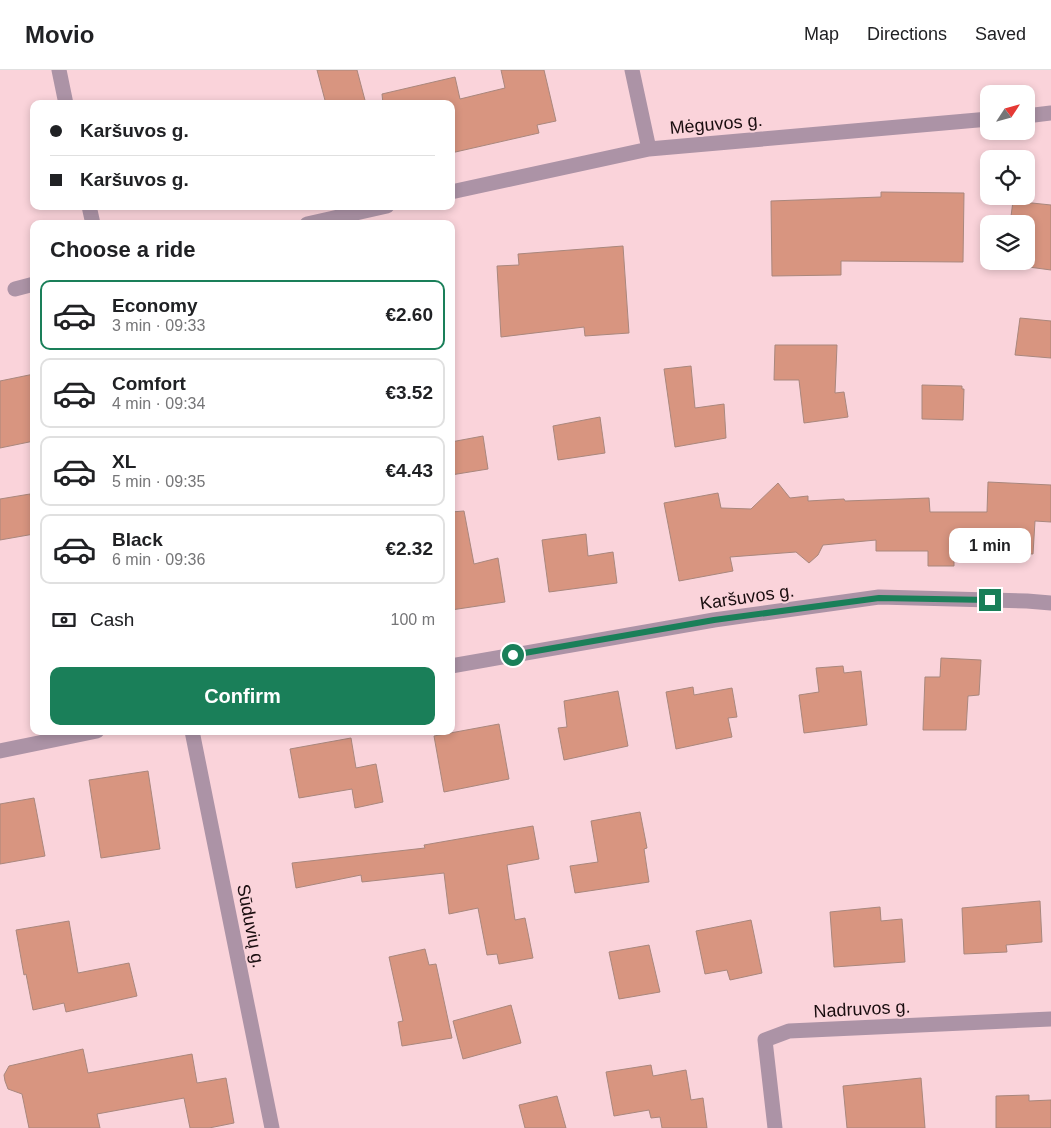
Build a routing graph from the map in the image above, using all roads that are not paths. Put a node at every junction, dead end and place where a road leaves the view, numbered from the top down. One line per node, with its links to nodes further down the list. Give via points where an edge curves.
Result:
1 (59, 70): 3 (street)
2 (632, 70): 7 (street)
3 (65, 100)
4 (1051, 113): 5 (street)
5 (1035, 115)
6 (980, 120): 7 (street, Mėguvos g.)
7 (649, 148): 8 (street, Mėguvos g.)
8 (455, 191)
9 (369, 210): 10 (street)
10 (325, 220)
11 (30, 285): 12 (street)
12 (15, 288)
13 (1051, 603): 14 (street, Karšuvos g., via 879,598 714,620)
14 (455, 665)
15 (78, 735): 17 (street)
16 (193, 735): 19 (street, Sūduvių g.)
17 (0, 751)
18 (1051, 1019): 20 (street, Nadruvos g., via 789,1031 765,1040)
19 (272, 1128)
20 (775, 1128)

